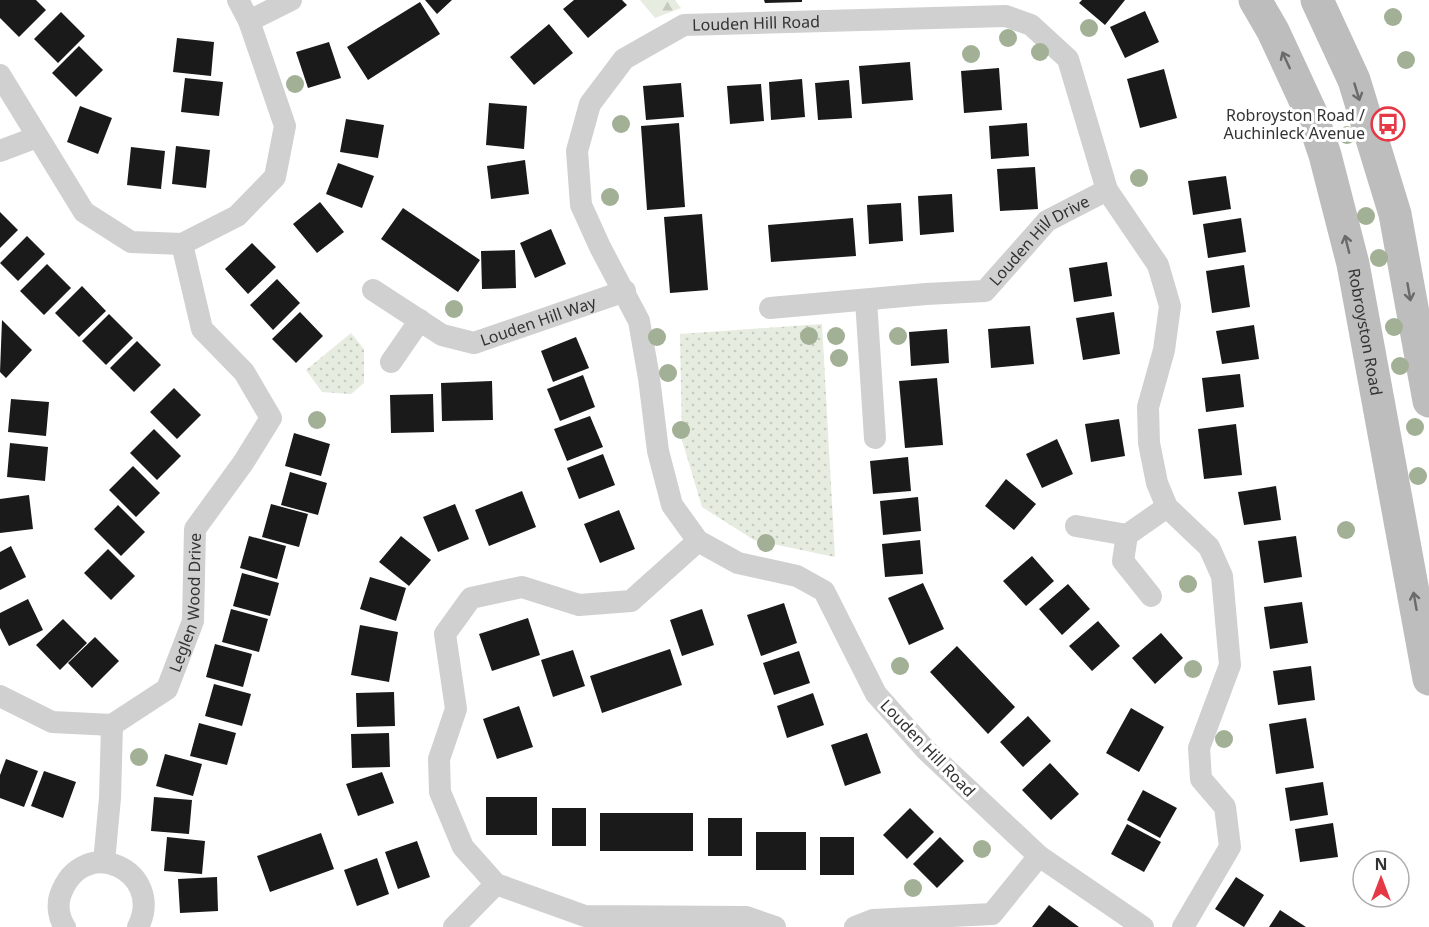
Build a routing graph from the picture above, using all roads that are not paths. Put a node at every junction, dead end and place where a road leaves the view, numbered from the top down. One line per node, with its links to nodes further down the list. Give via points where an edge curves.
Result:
1 (238, 0): 6 (street)
2 (291, 0): 6 (street)
3 (1255, 0): 25 (main road, Robroyston Road, one-way to 3, via 1353,264 1311,113)
4 (1317, 0): 18 (main road, one-way to 18, via 1354,80 1395,214)
5 (861, 10): 10 (street, Louden Hill Road, via 1006,16 1031,26 1068,59); 13 (street, Louden Hill Road, via 684,26 624,59 590,104 576,151 581,205)
6 (249, 21): 11 (street, via 285,126 275,177 237,216)
7 (0, 75): 8 (street)
8 (37, 137): 9 (street); 11 (street, via 84,212 131,242)
9 (0, 151)
10 (1107, 190): 14 (street, Louden Hill Drive, via 1047,221 985,291); 20 (street, Louden Hill Road, via 1158,265 1170,306 1164,350 1148,407 1149,443 1157,483)
11 (182, 244): 27 (street, Leglen Wood Drive, via 201,329 244,372 271,418 195,530 193,621 167,688)
12 (373, 290): 16 (street, Louden Hill Way)
13 (625, 291): 16 (street, Louden Hill Way, via 474,343 442,335); 23 (street, Louden Hill Road, via 639,321 658,451 672,505)
14 (866, 300): 15 (street, Louden Hill Drive); 19 (street)
15 (770, 308)
16 (420, 320): 17 (street)
17 (391, 362)
18 (1429, 401)
19 (875, 438)
20 (1167, 507): 22 (street); 37 (street, Louden Hill Road, via 1209,547 1222,576 1230,665 1199,748 1201,779 1225,807 1230,847)
21 (1076, 526): 22 (street)
22 (1127, 535): 24 (street, via 1123,561)
23 (698, 541): 28 (street, Louden Hill Road, via 738,562 797,576 824,591 876,694 926,750); 30 (street, via 631,601 579,605 522,587 471,598 446,634 456,709 439,759 440,792 463,847)
24 (1151, 596)
25 (1429, 679)
26 (0, 696): 27 (street, via 52,722)
27 (112, 725): 29 (street)
28 (1038, 856): 35 (street, via 992,914 873,920); 36 (street, Louden Hill Road)
29 (104, 862): 31 (street, via 84,866 65,881 58,903); 32 (street, via 129,871 142,890 144,916)
30 (496, 884): 33 (street); 34 (street, via 585,916 746,917)
31 (65, 927)
32 (138, 927)
33 (454, 927)
34 (775, 927)
35 (855, 927)
36 (1143, 927)
37 (1183, 927)

